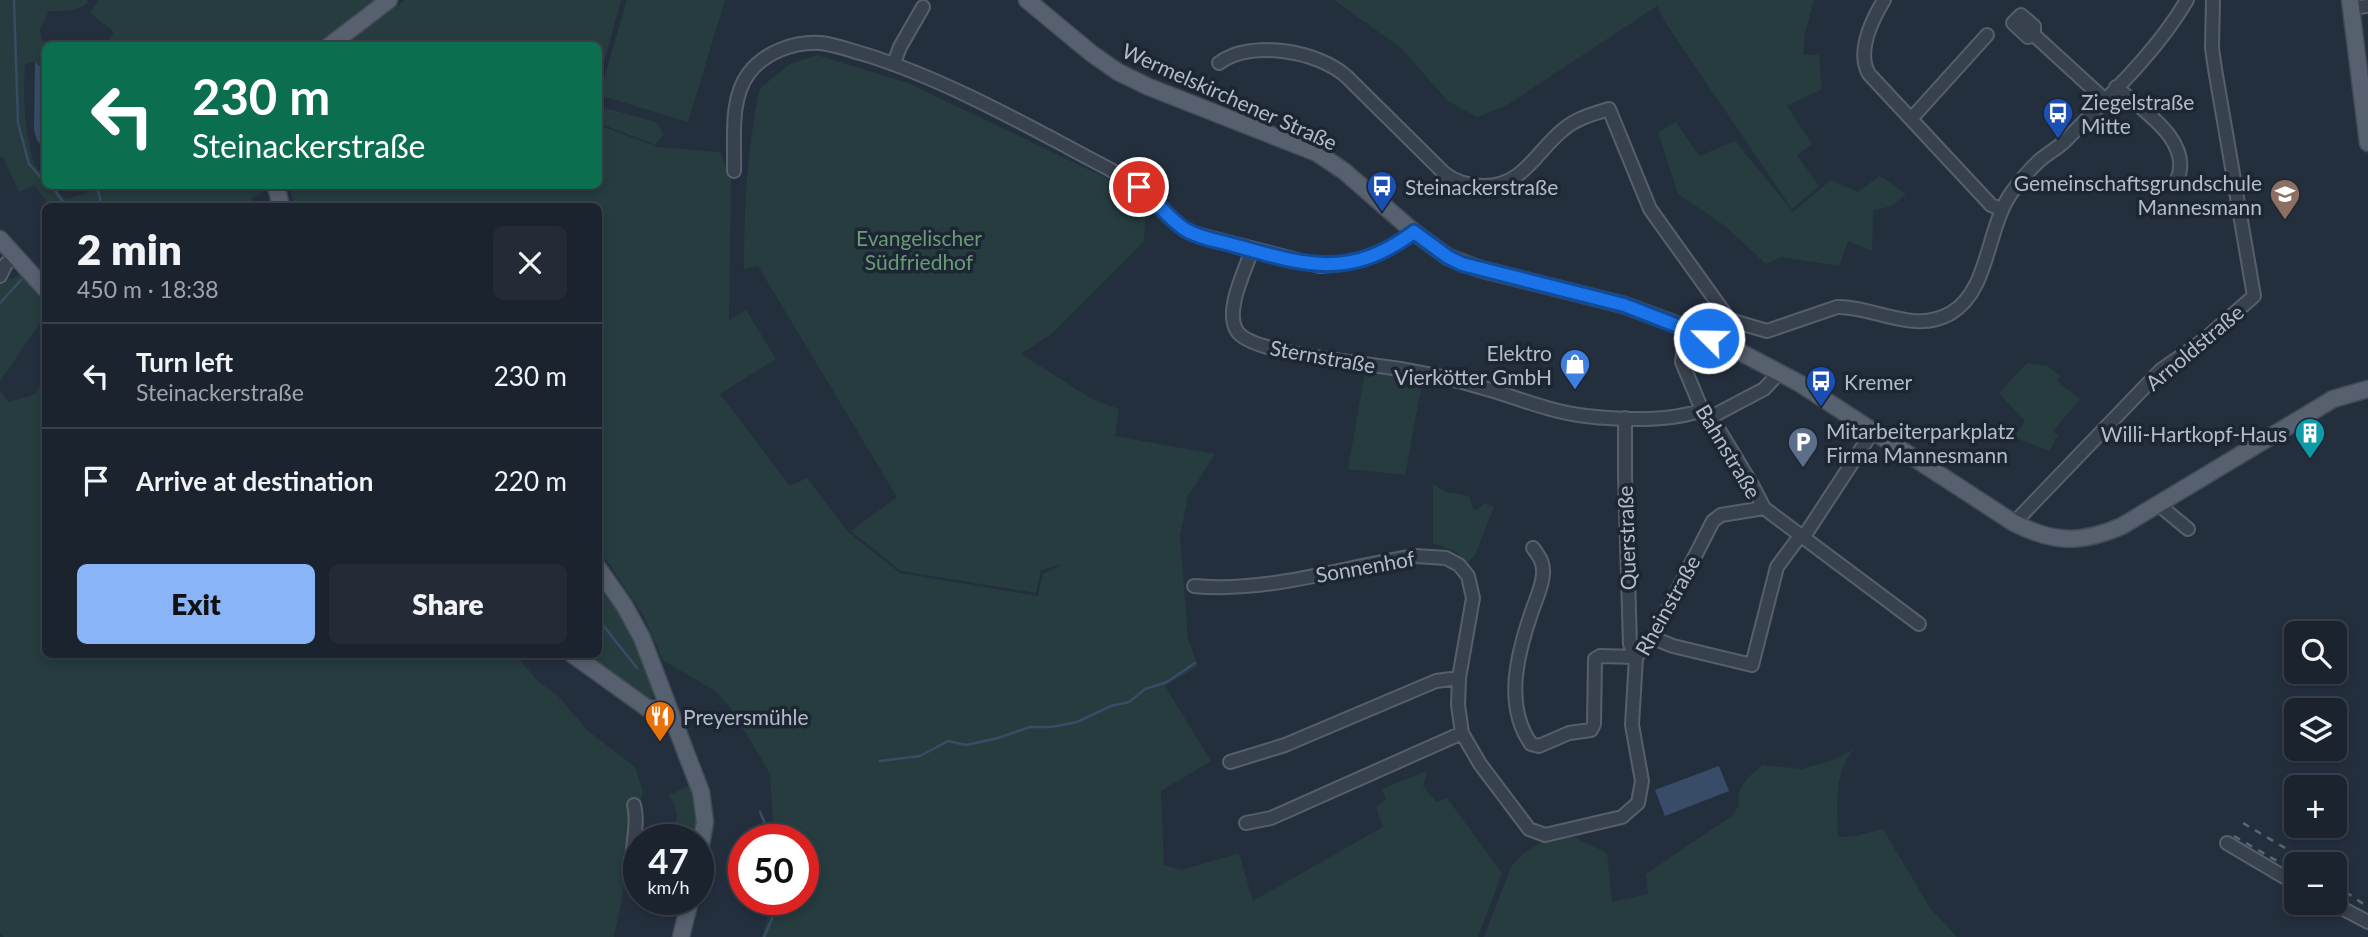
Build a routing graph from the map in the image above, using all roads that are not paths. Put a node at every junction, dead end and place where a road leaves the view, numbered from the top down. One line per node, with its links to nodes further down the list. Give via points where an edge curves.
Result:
1 (389, 0): 11 (main road)
2 (1027, 0): 22 (main road, Wermelskirchener Straße, via 1118,72 1317,153)
3 (1884, 0): 16 (street, via 1869,32 1866,69)
4 (2187, 0): 14 (street, via 2162,37)
5 (2213, 0): 38 (street, Arnoldstraße, via 2212,48 2254,296 2161,370)
6 (2350, 4): 7 (street); 17 (main road)
7 (2368, 6)
8 (923, 7): 13 (street)
9 (1987, 35): 16 (street)
10 (2034, 35): 15 (street)
11 (334, 42)
12 (1219, 63): 28 (street, via 1266,49 1332,66 1444,173 1479,186 1520,176 1567,126 1609,109 1650,209)
13 (894, 64): 19 (street, via 819,43 786,48 760,62 738,96); 24 (street, via 1032,128 1139,187 1183,229)
14 (2116, 87): 15 (street); 20 (street, via 2169,133 2180,159)
15 (2104, 99): 21 (street, via 2030,170)
16 (1911, 119): 21 (street, via 1991,205)
17 (2367, 122): 18 (main road)
18 (2368, 143)
19 (734, 171)
20 (2177, 180)
21 (2001, 209): 28 (street, via 1975,287 1943,317 1902,320 1841,307 1767,331)
22 (1414, 232): 24 (street, via 1378,254 1340,265 1320,266); 29 (main road, Wermelskirchener Straße, via 1462,264 1624,305)
23 (0, 239): 25 (main road)
24 (1252, 250): 34 (street, Sternstraße, via 1232,314 1237,331 1254,343 1449,378 1549,410)
25 (13, 256): 26 (street); 27 (main road)
26 (0, 276)
27 (42, 286)
28 (1728, 321): 30 (street, via 1713,329)
29 (1688, 329): 30 (main road, Wermelskirchener Straße); 33 (street, Bahnstraße, via 1682,362)
30 (1709, 338): 31 (main road, Wermelskirchener Straße)
31 (1780, 372): 33 (street, Sternstraße, via 1764,389); 35 (main road, Wermelskirchener Straße)
32 (2368, 389): 36 (main road, Wermelskirchener Straße, via 2333,399)
33 (1706, 413): 34 (street, Sternstraße); 37 (street, Bahnstraße)
34 (1625, 418): 46 (street, Querstraße, via 1630,644)
35 (1873, 431): 38 (main road, Wermelskirchener Straße); 40 (street)
36 (2159, 505): 38 (main road, Wermelskirchener Straße, via 2122,526 2083,539 2042,536); 39 (street)
37 (1763, 508): 40 (street, Bahnstraße); 45 (street, Rheinstraße, via 1721,515 1713,521)
38 (2014, 523)
39 (2188, 529)
40 (1801, 537): 44 (street, Bahnstraße); 45 (street, via 1777,567 1752,665)
41 (1533, 548): 46 (street, via 1542,564 1543,579 1521,646 1515,692 1521,724 1531,744 1539,746 1569,733 1591,730 1595,659)
42 (602, 573): 49 (main road, via 637,628)
43 (1194, 586): 48 (street, Sonnenhof, via 1269,582 1416,556 1446,558 1466,571 1473,591)
44 (1919, 624)
45 (1653, 638): 46 (street, Rheinstraße)
46 (1636, 657): 56 (street, Rheinstraße, via 1632,725 1642,781 1638,803 1622,817)
47 (577, 658): 49 (main road, via 646,708)
48 (1459, 678): 50 (street, Sonnenhof); 51 (street, via 1436,681 1284,745)
49 (668, 706): 55 (main road, via 703,799)
50 (1462, 733): 53 (street, via 1271,818); 56 (street, Sonnenhof, via 1487,775)
51 (1230, 762)
52 (634, 805): 54 (street)
53 (1245, 823)
54 (636, 824)
55 (705, 824)
56 (1537, 834)
57 (2227, 843): 58 (street)
58 (2284, 877)
59 (2347, 911): 61 (street)
60 (686, 915): 62 (main road)
61 (2368, 922)
62 (681, 937)

